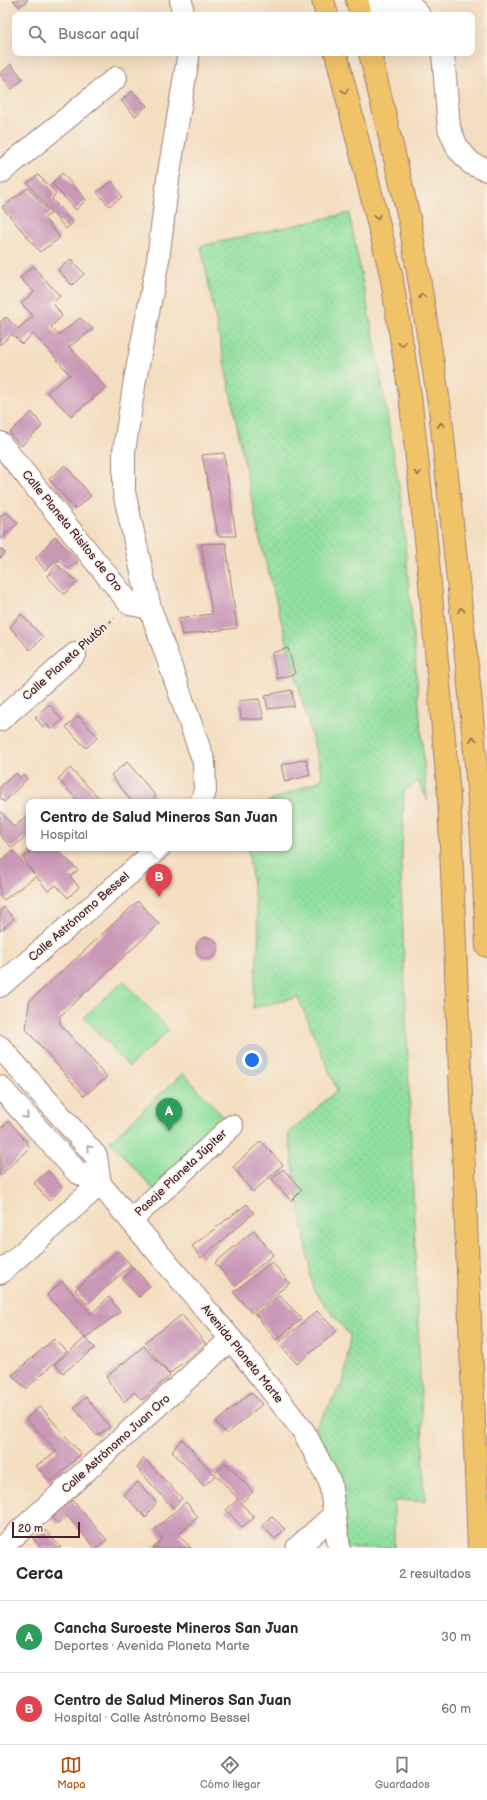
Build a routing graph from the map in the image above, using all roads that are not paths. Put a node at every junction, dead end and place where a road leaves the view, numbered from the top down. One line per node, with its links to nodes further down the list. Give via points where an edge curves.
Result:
1 (181, 0): 4 (street)
2 (323, 0): 5 (highway)
3 (358, 6): 6 (street, via 410,4)
4 (183, 12)
5 (326, 12)
6 (417, 12)
7 (188, 56): 15 (street, via 158,260 124,451 124,492)
8 (337, 56): 33 (highway, one-way to 33, via 391,274 410,395 426,539 449,796)
9 (371, 56): 20 (highway, one-way to 9, via 482,836 471,710 440,409 410,222)
10 (443, 56): 13 (street, via 449,128 458,149 472,164)
11 (116, 78): 12 (street)
12 (2, 167)
13 (487, 170)
14 (2, 449): 15 (street, Calle Planeta Risitos de Oro)
15 (140, 606): 18 (street, via 204,762)
16 (75, 654): 17 (street, Calle Planeta Plutón)
17 (0, 720)
18 (203, 797)
19 (156, 851): 21 (street, Calle Astrónomo Bessel)
20 (487, 946)
21 (0, 986)
22 (0, 1047): 25 (street, one-way to 22, via 96,1156)
23 (0, 1087): 25 (street, Avenida Planeta Marte, one-way to 25, via 78,1172)
24 (232, 1126): 26 (street, Pasaje Planeta Júpiter)
25 (100, 1184): 26 (street, Avenida Planeta Marte); 27 (street)
26 (131, 1220): 28 (street, Avenida Planeta Marte)
27 (0, 1273)
28 (231, 1339): 29 (street, Avenida Planeta Marte, via 304,1432 330,1482); 30 (street, Calle Astrónomo Juan Oro)
29 (335, 1514): 31 (street); 32 (street, Avenida Planeta Marte)
30 (1, 1548)
31 (297, 1548)
32 (339, 1548)
33 (479, 1548)

